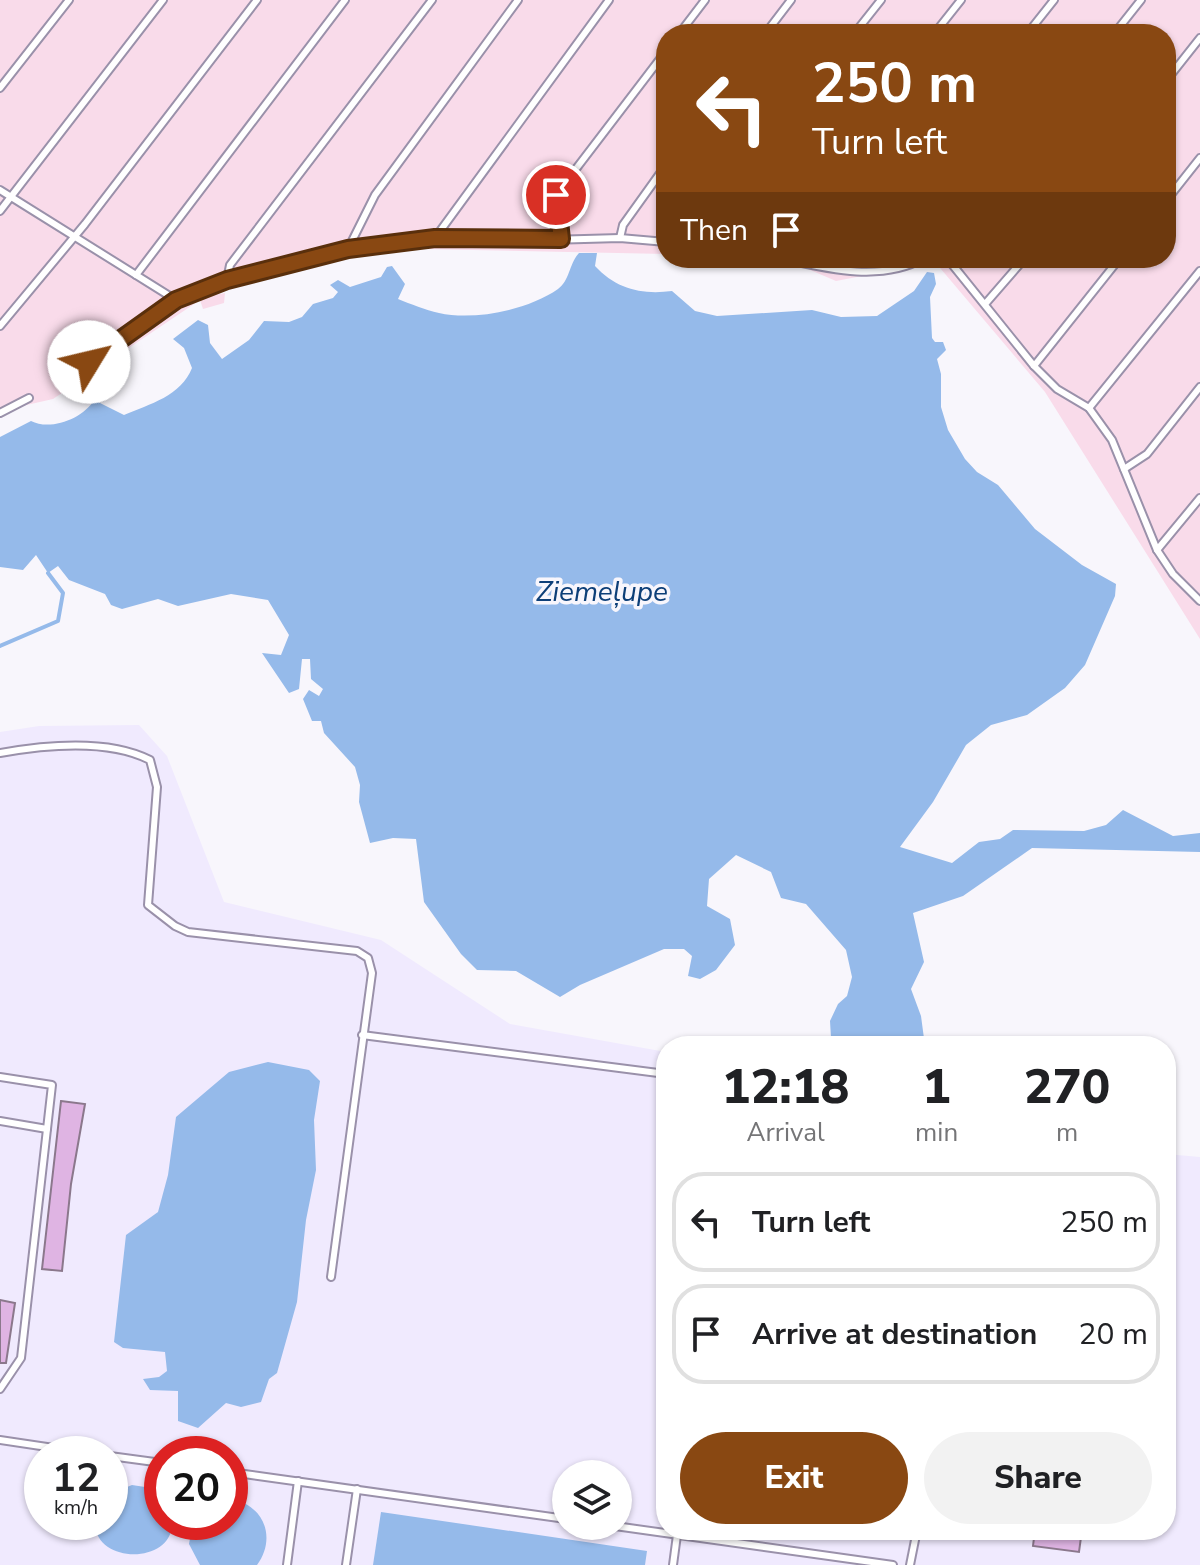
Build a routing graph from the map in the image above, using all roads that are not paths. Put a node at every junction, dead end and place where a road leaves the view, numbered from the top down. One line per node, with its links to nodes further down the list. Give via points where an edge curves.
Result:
1 (69, 0): 23 (lane)
2 (163, 0): 28 (lane)
3 (257, 0): 30 (lane)
4 (345, 0): 42 (lane)
5 (432, 0): 43 (lane, via 230,265)
6 (518, 0): 35 (lane, via 375,195)
7 (609, 0): 31 (lane)
8 (705, 0): 14 (lane)
9 (791, 0): 15 (lane)
10 (881, 0): 16 (lane)
11 (961, 0): 17 (lane)
12 (1054, 0): 18 (lane)
13 (1141, 0): 19 (lane)
14 (687, 24)
15 (773, 24)
16 (862, 24)
17 (942, 24)
18 (1035, 24)
19 (1122, 24)
20 (1200, 38): 22 (lane)
21 (656, 64): 33 (lane, via 556,195)
22 (1176, 68)
23 (0, 88)
24 (1200, 158): 26 (lane)
25 (656, 179): 32 (lane, via 623,225)
26 (1176, 188)
27 (0, 190): 28 (lane)
28 (10, 197): 29 (lane); 30 (lane)
29 (0, 211)
30 (72, 236): 42 (lane); 46 (lane)
31 (435, 238): 33 (lane); 35 (lane)
32 (620, 238): 33 (lane); 34 (lane)
33 (561, 239)
34 (656, 241)
35 (348, 249): 43 (lane)
36 (835, 268): 37 (lane)
37 (888, 268)
38 (956, 268): 45 (lane)
39 (1016, 268): 45 (lane)
40 (1112, 268): 48 (lane)
41 (1200, 271): 51 (lane)
42 (136, 275): 44 (lane)
43 (227, 280): 44 (lane)
44 (176, 300): 47 (lane)
45 (986, 303): 48 (lane)
46 (0, 326)
47 (89, 362)
48 (1034, 366): 51 (lane, via 1057,389)
49 (1200, 387): 53 (lane, via 1147,454)
50 (29, 398): 52 (lane)
51 (1089, 408): 53 (lane, via 1112,440)
52 (0, 413)
53 (1124, 469): 55 (lane)
54 (1200, 498): 55 (lane)
55 (1157, 550): 56 (lane)
56 (1200, 601)
57 (0, 753): 58 (lane, via 92,747 134,752 150,760 157,787 148,905 188,932 357,951 368,958 372,973)
58 (362, 1035): 59 (lane); 63 (lane)
59 (656, 1073)
60 (0, 1077): 62 (lane, via 52,1085)
61 (0, 1121): 62 (lane)
62 (47, 1129): 64 (lane, via 21,1358)
63 (331, 1277)
64 (0, 1389)
65 (0, 1440): 66 (lane)
66 (24, 1444)
67 (248, 1474): 68 (lane)
68 (298, 1481): 69 (lane); 76 (lane)
69 (357, 1489): 70 (lane); 77 (lane)
70 (552, 1517)
71 (632, 1528): 72 (lane)
72 (656, 1532)
73 (676, 1540): 78 (lane)
74 (731, 1540): 79 (lane)
75 (915, 1540): 80 (lane)
76 (287, 1565)
77 (346, 1565)
78 (673, 1565)
79 (893, 1565)
80 (910, 1565)

